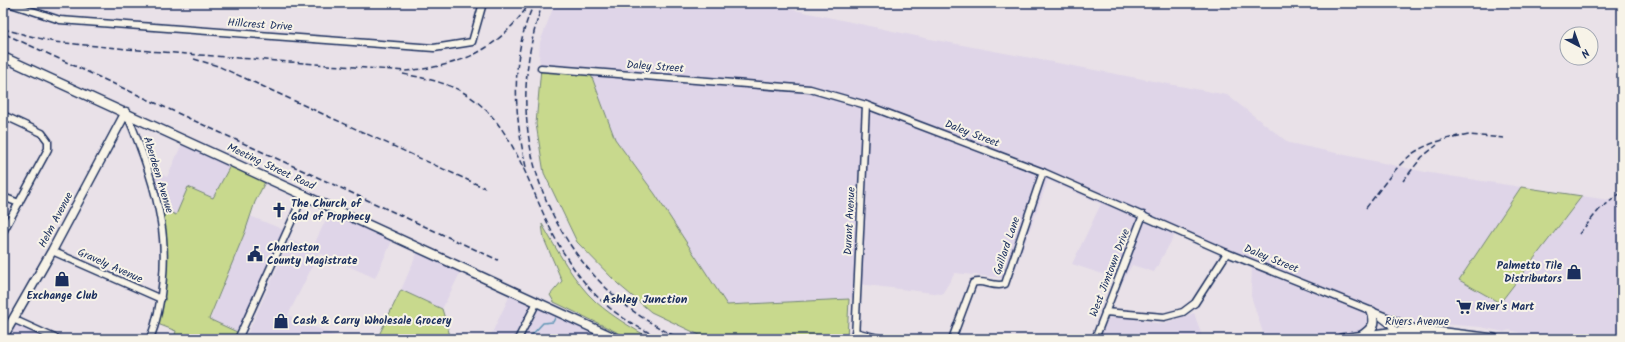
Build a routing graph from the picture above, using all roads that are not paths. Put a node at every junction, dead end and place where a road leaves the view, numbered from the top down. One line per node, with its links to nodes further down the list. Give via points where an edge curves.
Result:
1 (8, 3): 2 (street, Hillcrest Drive, via 60,20 434,48 472,42)
2 (483, 3)
3 (3, 56): 6 (street, Meeting Street Road)
4 (541, 68): 5 (street, Daley Street, via 810,89)
5 (866, 105): 8 (street, Daley Street); 21 (street, Durant Avenue)
6 (126, 112): 9 (street, Meeting Street Road); 14 (street, Helm Avenue); 16 (street, Aberdeen Avenue, via 152,183 161,223)
7 (3, 115): 11 (street, via 42,133 48,141 48,149)
8 (1043, 172): 12 (street, Daley Street); 33 (street, Gaillard Lane, via 1005,284 999,286 978,281 973,283)
9 (304, 194): 17 (street, Meeting Street Road); 28 (street)
10 (3, 198): 11 (street)
11 (19, 203): 13 (street)
12 (1143, 215): 15 (street, Daley Street); 18 (street, West Jimtown Drive)
13 (3, 232)
14 (52, 251): 16 (street, Gravely Avenue); 20 (street, Helm Avenue)
15 (1227, 253): 18 (street, via 1194,303 1183,312 1164,318); 19 (street, Daley Street)
16 (161, 300): 27 (street, Aberdeen Avenue)
17 (537, 302): 29 (street); 30 (street, Meeting Street Road)
18 (1105, 312): 34 (street, West Jimtown Drive)
19 (1372, 312): 22 (street, Daley Street); 23 (street, Daley Street, via 1390,324); 24 (main road, via 1373,327)
20 (13, 319): 25 (street, Helm Avenue); 26 (street)
21 (855, 332): 31 (street, Durant Avenue); 32 (street)
22 (1424, 332): 23 (main road, Rivers Avenue); 36 (main road, Rivers Avenue)
23 (1399, 335): 24 (main road, Rivers Avenue)
24 (1362, 336): 35 (main road, Rivers Avenue)
25 (3, 337)
26 (57, 339)
27 (150, 339)
28 (239, 339)
29 (518, 339)
30 (616, 339)
31 (854, 339)
32 (882, 339)
33 (952, 339)
34 (1095, 339)
35 (1341, 339)
36 (1494, 339)

